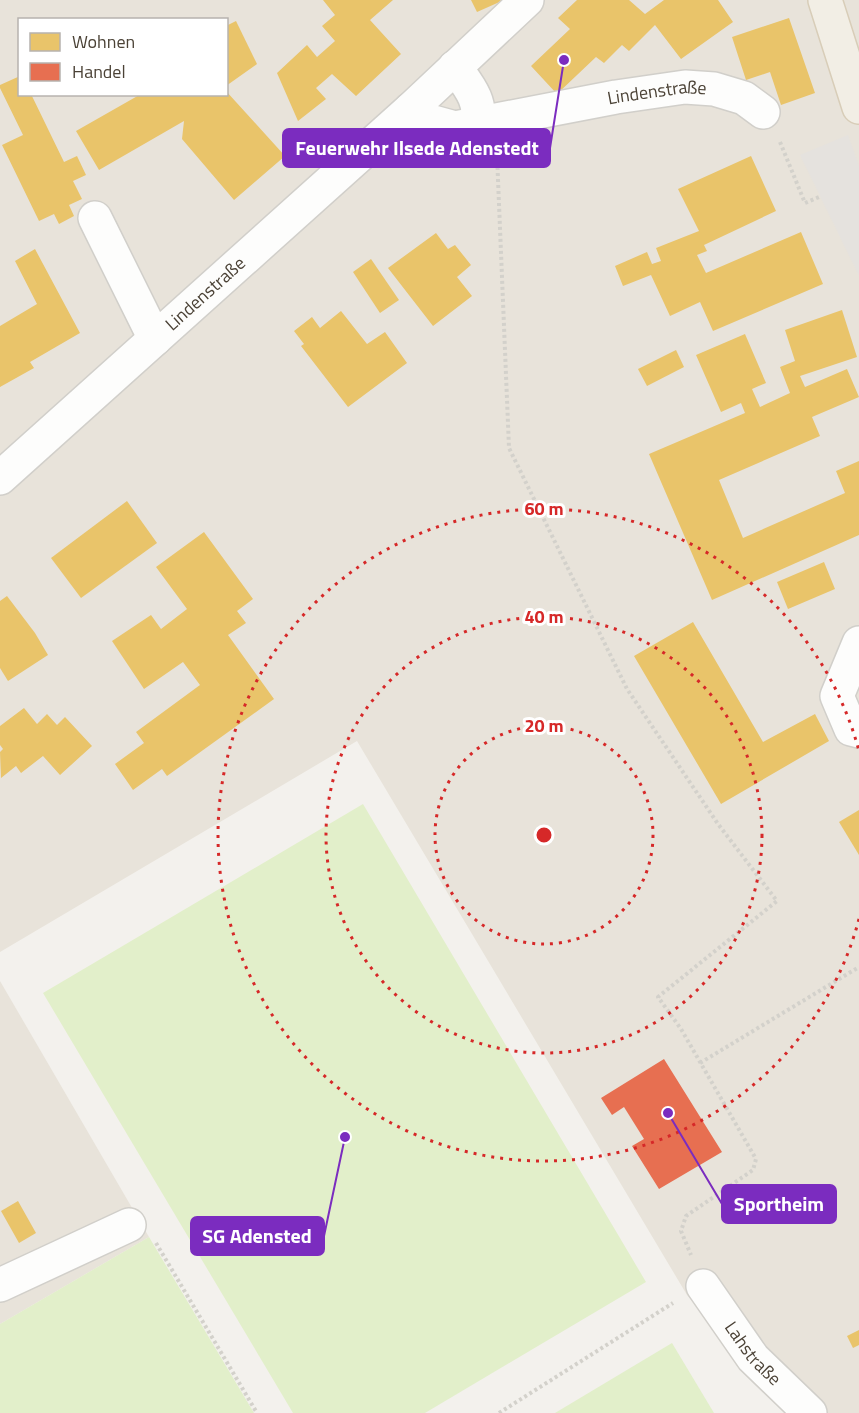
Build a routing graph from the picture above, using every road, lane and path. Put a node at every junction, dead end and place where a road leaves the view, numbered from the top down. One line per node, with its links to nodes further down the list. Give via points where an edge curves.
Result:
1 (527, 0): 3 (street, Lindenstraße)
2 (825, 0): 4 (main road)
3 (455, 67): 5 (street, Lindenstraße); 7 (street)
4 (859, 107)
5 (411, 109): 7 (street, Lindenstraße, via 442,126); 10 (street, Lindenstraße)
6 (763, 112): 7 (street, Lindenstraße, via 744,98 714,88 685,87); 8 (path, via 805,202)
7 (487, 123): 15 (path, via 496,185 509,448 627,689 718,824 777,901 658,997)
8 (819, 197)
9 (95, 218): 10 (street)
10 (155, 339): 11 (street, Lindenstraße)
11 (0, 478)
12 (859, 643): 13 (street, via 837,696 851,729)
13 (859, 731)
14 (859, 967): 15 (path)
15 (700, 1063): 18 (path, via 756,1159 753,1170 686,1216 681,1231)
16 (129, 1225): 17 (street); 19 (path, via 147,1227)
17 (0, 1285)
18 (703, 1286): 20 (path); 21 (street, Lahstraße, via 753,1358)
19 (257, 1413)
20 (498, 1413)
21 (810, 1413)

